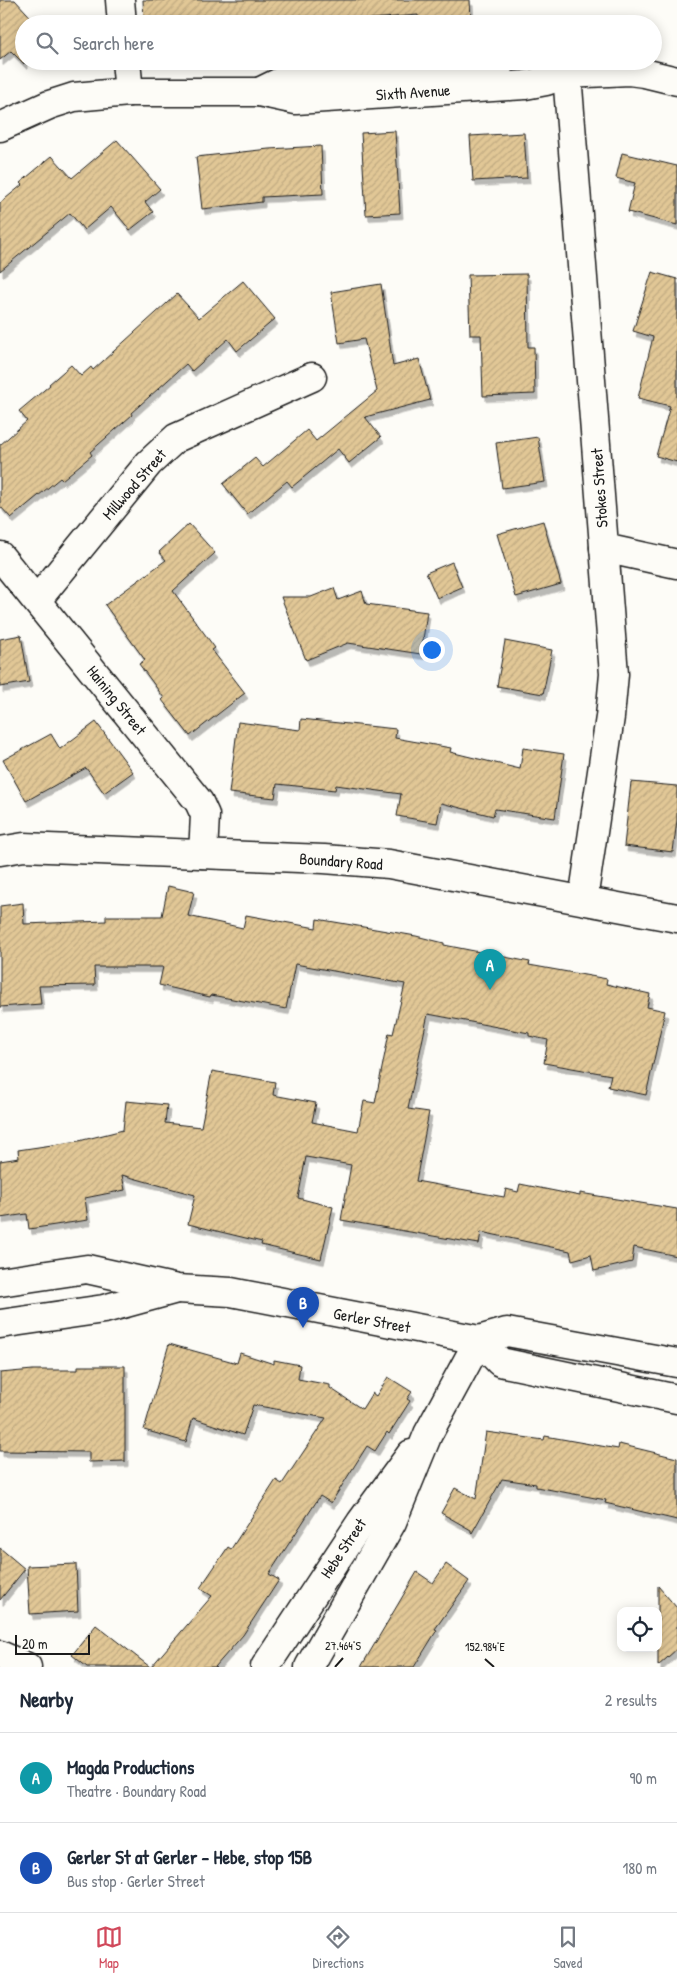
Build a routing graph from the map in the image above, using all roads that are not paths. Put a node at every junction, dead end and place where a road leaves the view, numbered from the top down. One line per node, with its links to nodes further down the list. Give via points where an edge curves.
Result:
1 (120, 0): 2 (street)
2 (121, 15)
3 (127, 70): 8 (street)
4 (376, 70): 9 (street, Sixth Avenue, via 292,76)
5 (558, 70): 6 (street, Sixth Avenue)
6 (567, 74): 7 (street, Sixth Avenue, via 629,71); 9 (street, Sixth Avenue, via 524,85 296,100); 12 (street, Stokes Street)
7 (677, 81)
8 (129, 92): 9 (street, Sixth Avenue); 10 (street, Sixth Avenue, via 74,97)
9 (259, 92)
10 (0, 127)
11 (312, 377): 15 (street, Millwood Street, via 176,438 149,464)
12 (604, 548): 14 (street); 18 (street, Stokes Street, via 613,690)
13 (0, 556): 15 (street, Haining Street)
14 (677, 564)
15 (37, 600): 17 (street, Haining Street, via 200,802 205,815)
16 (0, 851): 17 (street, Boundary Road, via 24,847)
17 (203, 854): 18 (street, Boundary Road, via 324,858 389,864)
18 (583, 900): 19 (street, Boundary Road)
19 (677, 918)
20 (0, 1282): 21 (street, Gerler Street, via 87,1269)
21 (177, 1289): 22 (street, Gerler Street, via 104,1309); 23 (street, Gerler Street, via 230,1292)
22 (0, 1324)
23 (478, 1340): 24 (street, Gerler Street, via 507,1332); 25 (street, via 500,1362); 26 (street, Hebe Street)
24 (677, 1363)
25 (677, 1399)
26 (428, 1434): 31 (street, Hebe Street, via 378,1498); 32 (street, Hebe Street, via 392,1522)
27 (0, 1655): 30 (street)
28 (0, 1661): 29 (street)
29 (2, 1667)
30 (27, 1667)
31 (265, 1667)
32 (309, 1667)

